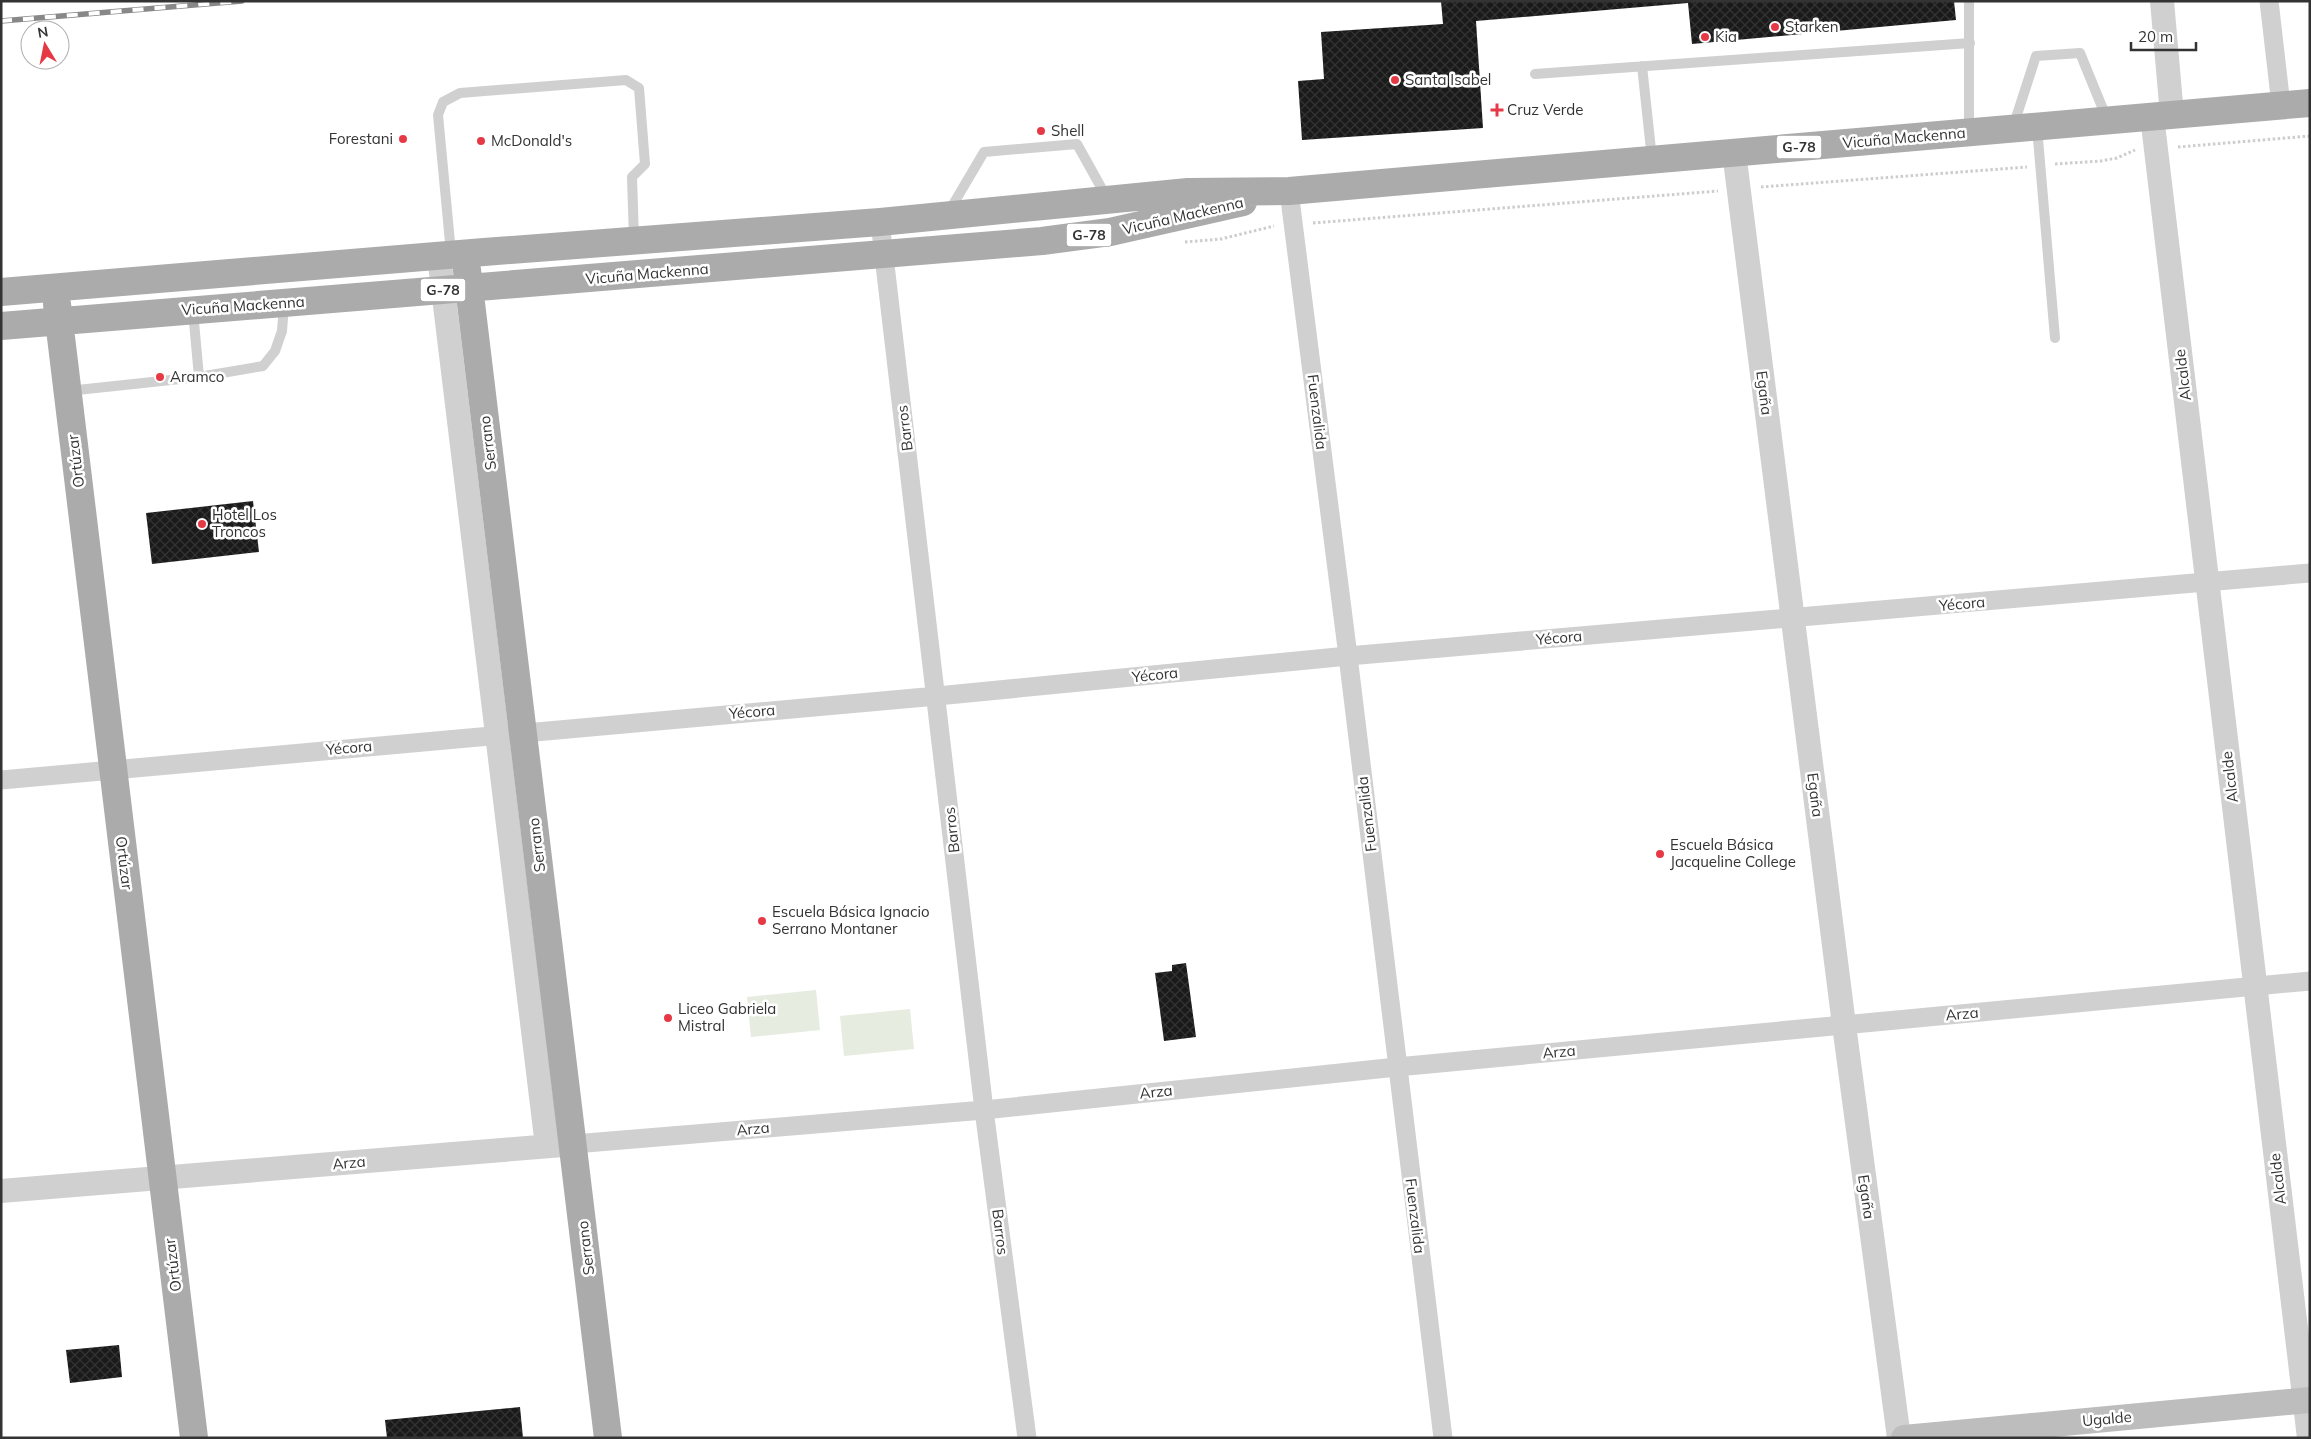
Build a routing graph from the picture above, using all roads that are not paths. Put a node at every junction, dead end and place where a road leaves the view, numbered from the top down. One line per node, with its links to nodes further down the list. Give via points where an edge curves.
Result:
1 (1969, 1): 5 (lane)
2 (2162, 1): 10 (street, Alcalde)
3 (2178, 1): 10 (street, Alcalde)
4 (2269, 1): 9 (street)
5 (1970, 43): 6 (lane); 13 (lane)
6 (1642, 66): 7 (lane); 15 (lane)
7 (1535, 74)
8 (2310, 102): 9 (main road, Vicuña Mackenna / G-78)
9 (2281, 105): 10 (main road, Vicuña Mackenna / G-78)
10 (2170, 115): 11 (main road, Vicuña Mackenna / G-78); 34 (street, Alcalde)
11 (2107, 120): 12 (main road, Vicuña Mackenna / G-78); 12 (lane, via 2080,53 2036,56)
12 (2025, 127): 13 (main road, Vicuña Mackenna / G-78); 30 (lane)
13 (1969, 132): 14 (main road, Vicuña Mackenna / G-78)
14 (1734, 152): 15 (main road, Vicuña Mackenna / G-78); 35 (street, Egaña)
15 (1652, 159): 16 (main road, Vicuña Mackenna / G-78)
16 (1288, 191): 17 (main road, Vicuña Mackenna / G-78, via 1188,192); 22 (main road, Vicuña Mackenna / G-78, via 1110,232); 36 (street, Fuenzalida)
17 (1107, 199): 18 (main road, Vicuña Mackenna / G-78); 18 (lane, via 1077,144 984,152)
18 (946, 215): 19 (main road, Vicuña Mackenna / G-78)
19 (880, 222): 20 (main road, Vicuña Mackenna / G-78); 22 (street, Barros)
20 (634, 240): 21 (main road, Vicuña Mackenna / G-78); 21 (lane, via 632,177 645,164 639,88 626,80 460,93 443,102 438,115)
21 (452, 254): 23 (main road, Vicuña Mackenna / G-78); 24 (main road, Serrano)
22 (885, 254): 24 (main road, Vicuña Mackenna / G-78); 37 (street, Barros)
23 (56, 288): 25 (main road, Vicuña Mackenna / G-78); 28 (main road, Ortúzar)
24 (456, 289): 26 (main road, Vicuña Mackenna / G-78); 38 (main road, Serrano)
25 (1, 292)
26 (284, 304): 27 (main road, Vicuña Mackenna / G-78); 31 (lane, via 282,331 276,351 263,366)
27 (193, 310): 28 (main road, Vicuña Mackenna / G-78); 31 (lane)
28 (59, 322): 29 (main road, Vicuña Mackenna / G-78); 32 (main road, Ortúzar)
29 (1, 326)
30 (2056, 338)
31 (199, 377): 32 (lane)
32 (67, 391): 39 (main road, Ortúzar)
33 (2310, 574): 34 (street, Yécora)
34 (2207, 582): 35 (street, Yécora); 42 (street, Alcalde)
35 (1793, 618): 36 (street, Yécora); 43 (street, Egaña)
36 (1348, 656): 37 (street, Yécora); 44 (street, Fuenzalida)
37 (937, 696): 38 (street, Yécora); 45 (street, Barros)
38 (510, 734): 39 (street, Yécora); 46 (main road, Serrano); 47 (street, Serrano)
39 (112, 770): 40 (street, Yécora); 48 (main road, Ortúzar)
40 (1, 780)
41 (2310, 981): 42 (street, Arza)
42 (2255, 986): 43 (street, Arza); 50 (street, Alcalde)
43 (1844, 1026): 44 (street, Arza); 55 (street, Egaña)
44 (1397, 1067): 45 (street, Arza); 54 (street, Fuenzalida)
45 (984, 1110): 46 (street, Arza); 53 (street, Barros)
46 (574, 1144): 47 (street, Arza); 52 (main road, Serrano)
47 (547, 1146): 48 (street, Arza)
48 (163, 1179): 49 (street, Arza); 51 (main road, Ortúzar)
49 (1, 1191)
50 (2307, 1400): 56 (main road, Ugalde); 57 (street, Alcalde)
51 (194, 1438)
52 (608, 1438)
53 (1027, 1438)
54 (1443, 1438)
55 (1899, 1438)
56 (1904, 1438)
57 (2309, 1438)

